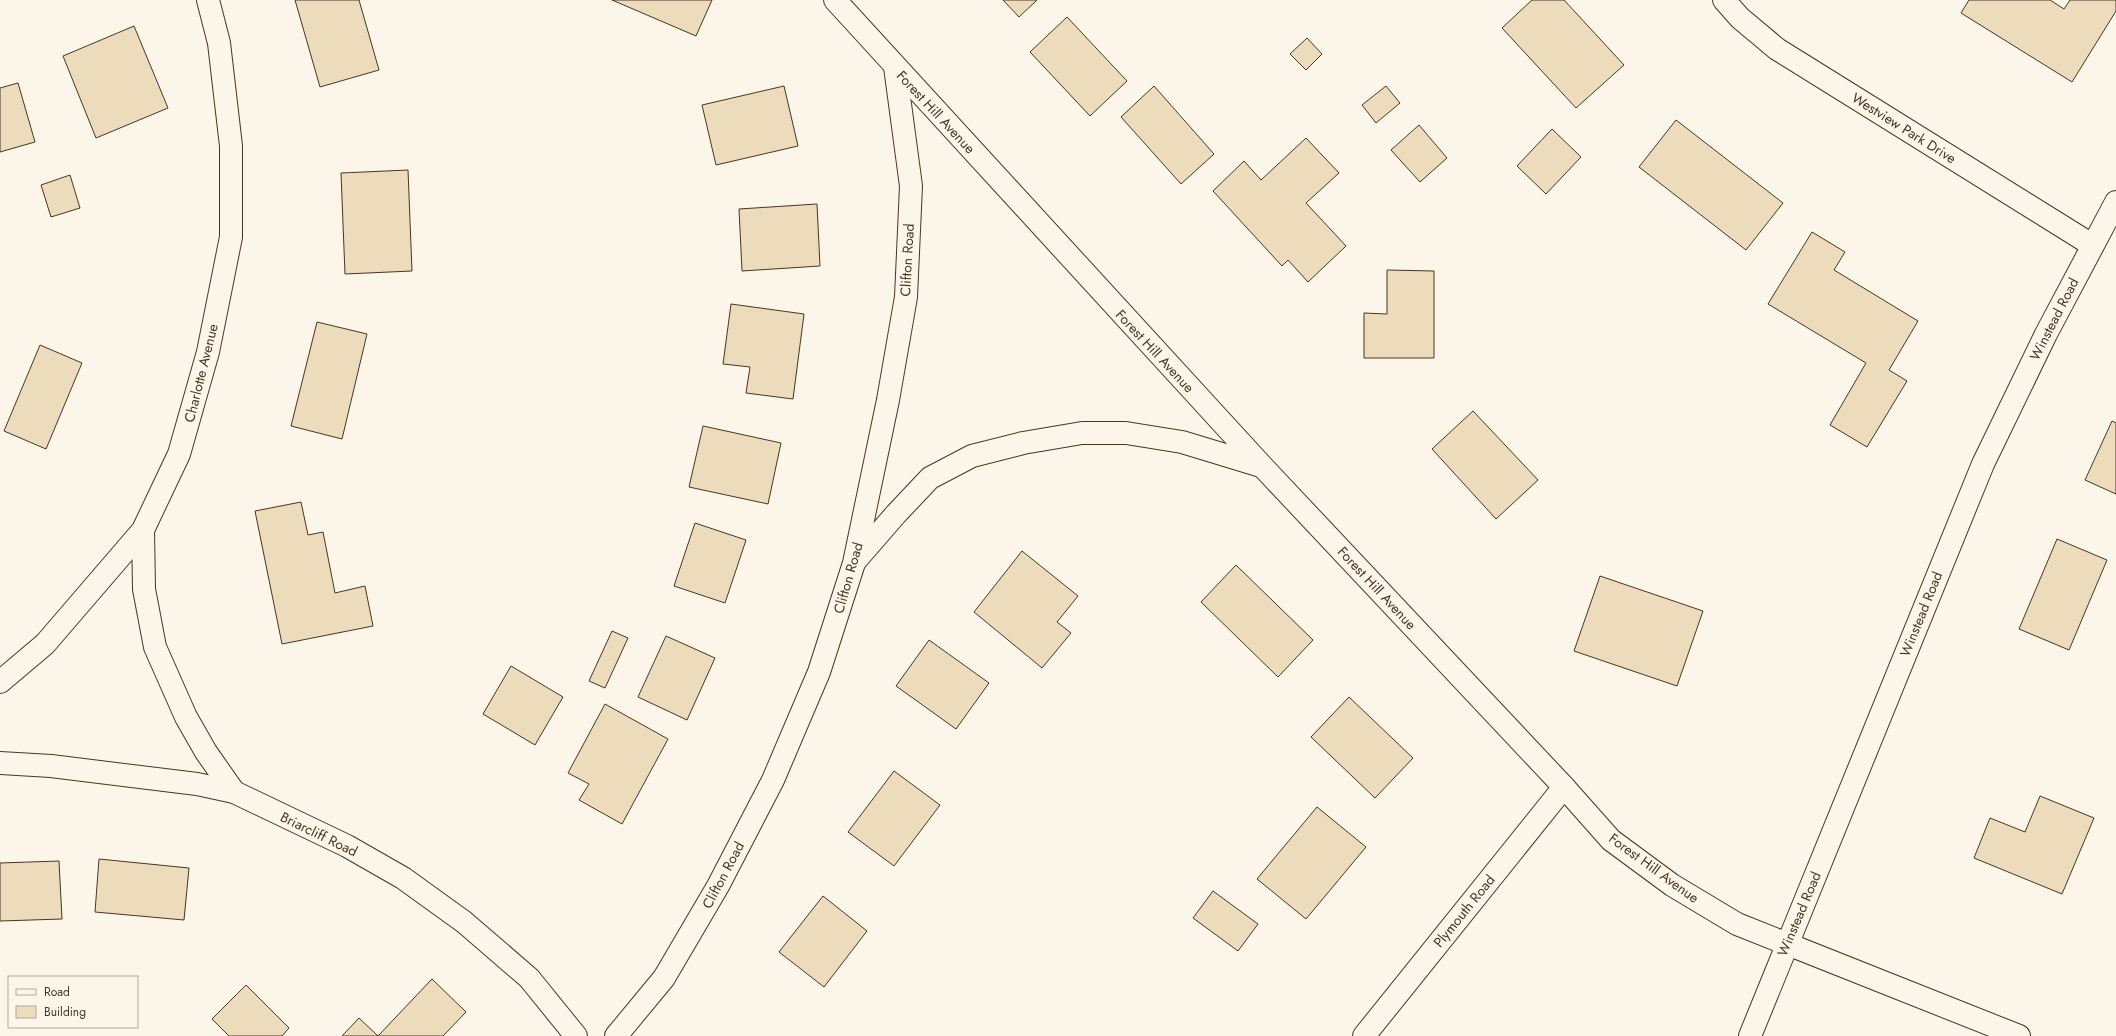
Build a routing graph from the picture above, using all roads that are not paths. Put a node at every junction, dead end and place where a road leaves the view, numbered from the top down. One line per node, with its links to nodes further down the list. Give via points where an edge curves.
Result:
1 (208, 0): 8 (street, Charlotte Avenue, via 219,43 231,146 231,237 208,352 180,454)
2 (835, 0): 4 (street, Forest Hill Avenue)
3 (1724, 0): 6 (street, Westview Park Drive, via 1740,18 1777,49)
4 (895, 67): 7 (street, Forest Hill Avenue); 9 (street, Clifton Road, via 911,186 906,297 888,400)
5 (2116, 202): 6 (street, Winstead Road)
6 (2092, 245): 14 (street, Winstead Road, via 1983,464)
7 (1262, 466): 9 (street, via 1182,442 1126,433 1082,433 1023,443 972,456 930,478); 12 (street, Forest Hill Avenue)
8 (143, 530): 10 (street, Charlotte Avenue, via 45,644); 13 (street, via 144,589 155,647 186,716 206,752)
9 (854, 563): 16 (street, Clifton Road, via 819,672 773,780 718,886 664,978)
10 (0, 682)
11 (0, 763): 13 (street, Briarcliff Road, via 51,766 197,784)
12 (1564, 786): 14 (street, Forest Hill Avenue, via 1611,840 1672,885 1737,924); 17 (street, Plymouth Road)
13 (234, 792): 15 (street, Briarcliff Road, via 347,846 409,882 464,922 529,978)
14 (1786, 944): 18 (street, Winstead Road); 19 (street, Forest Hill Avenue)
15 (576, 1036)
16 (616, 1036)
17 (1364, 1036)
18 (1750, 1036)
19 (2019, 1036)

